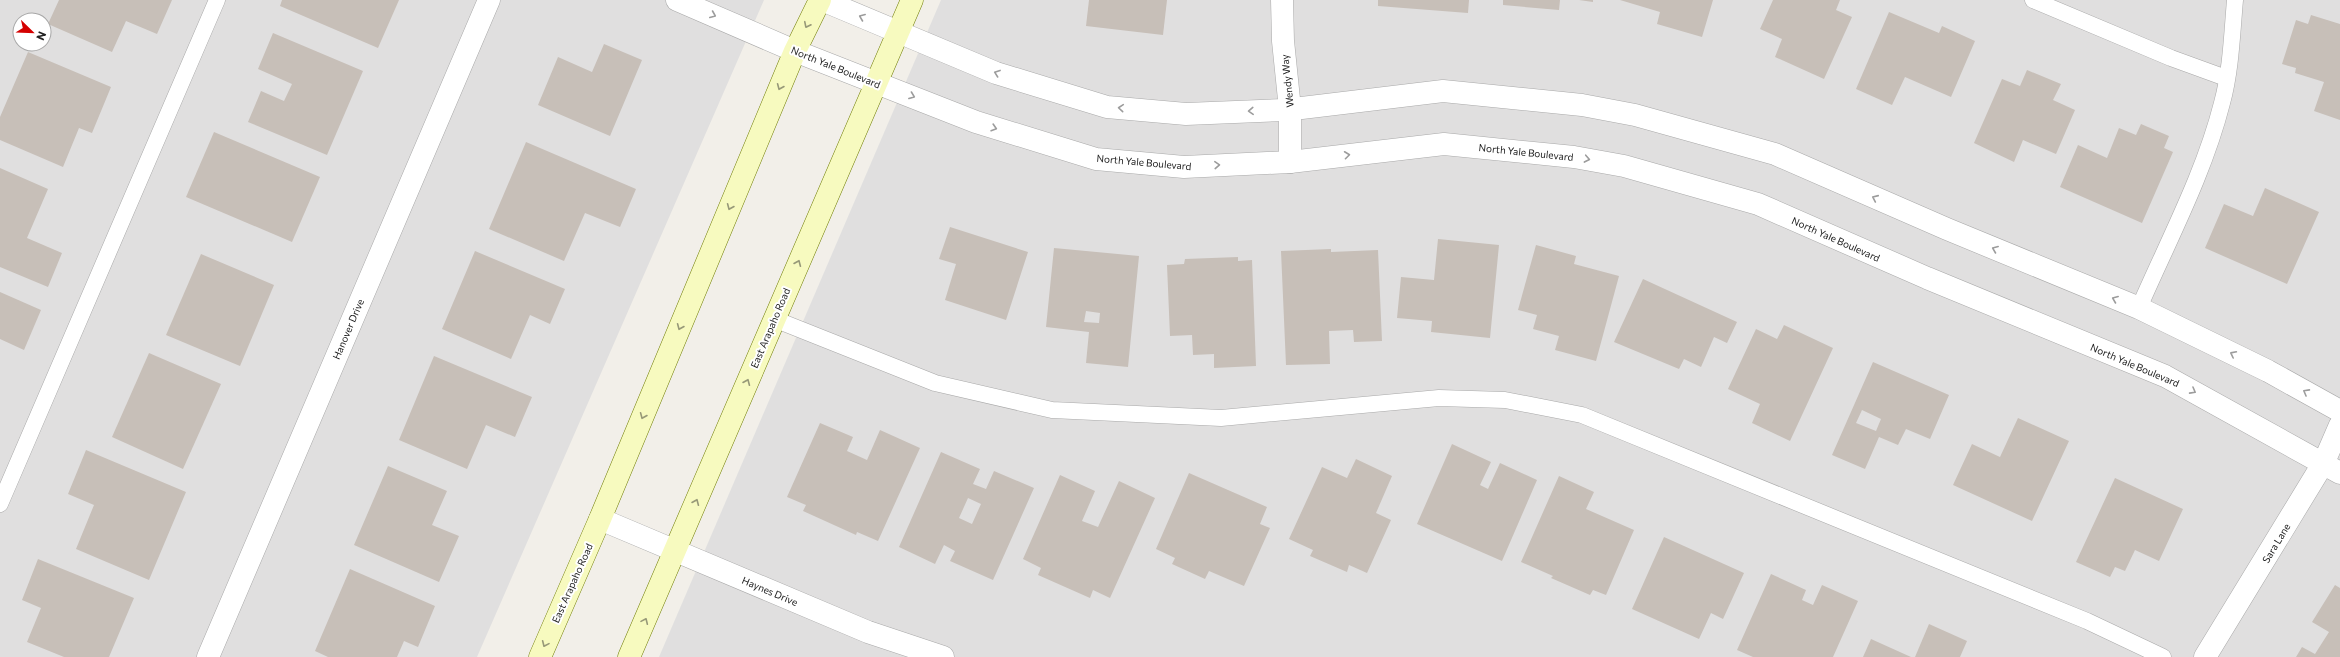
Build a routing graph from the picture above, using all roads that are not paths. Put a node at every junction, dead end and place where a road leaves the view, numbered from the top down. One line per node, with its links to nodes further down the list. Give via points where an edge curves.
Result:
1 (217, 0): 20 (lane)
2 (489, 0): 23 (street, Hanover Drive)
3 (677, 0): 10 (street, North Yale Boulevard, one-way to 10)
4 (821, 0): 9 (street, one-way to 4); 10 (main road, East Arapaho Road, one-way to 10)
5 (912, 0): 9 (main road, East Arapaho Road)
6 (1282, 0): 13 (street, Wendy Way, via 1283,41)
7 (2033, 0): 11 (lane, via 2170,58)
8 (2235, 0): 11 (lane)
9 (898, 32): 12 (main road, East Arapaho Road); 13 (street, one-way to 9, via 1186,114 1107,107 996,73)
10 (795, 51): 12 (street, North Yale Boulevard); 21 (main road, East Arapaho Road, one-way to 21)
11 (2226, 78): 15 (lane, via 2222,102 2198,173)
12 (875, 82): 14 (street, North Yale Boulevard, one-way to 14, via 976,122 1096,159 1184,167); 16 (main road, East Arapaho Road, one-way to 12)
13 (1290, 109): 14 (street, Wendy Way); 15 (street, one-way to 13, via 1775,154 1635,114 1582,105 1443,92)
14 (1290, 162): 19 (street, North Yale Boulevard, one-way to 19, via 1444,144 1574,157 1624,166 1758,204 1927,278 2166,376)
15 (2138, 308): 17 (street, one-way to 15, via 2268,371)
16 (774, 319): 22 (main road, East Arapaho Road, one-way to 16); 27 (lane, via 935,383 1052,410 1221,418 1439,398 1505,400 1582,415 2080,618)
17 (2340, 411)
18 (2340, 425): 19 (street, Sara Lane)
19 (2332, 467): 28 (street, Sara Lane)
20 (0, 504)
21 (600, 519): 22 (street, Haynes Drive); 24 (main road, East Arapaho Road, one-way to 24)
22 (675, 551): 25 (main road, East Arapaho Road, one-way to 22); 26 (street, Haynes Drive, via 868,632)
23 (208, 657)
24 (540, 657)
25 (629, 657)
26 (943, 657)
27 (2163, 657)
28 (2204, 657)

